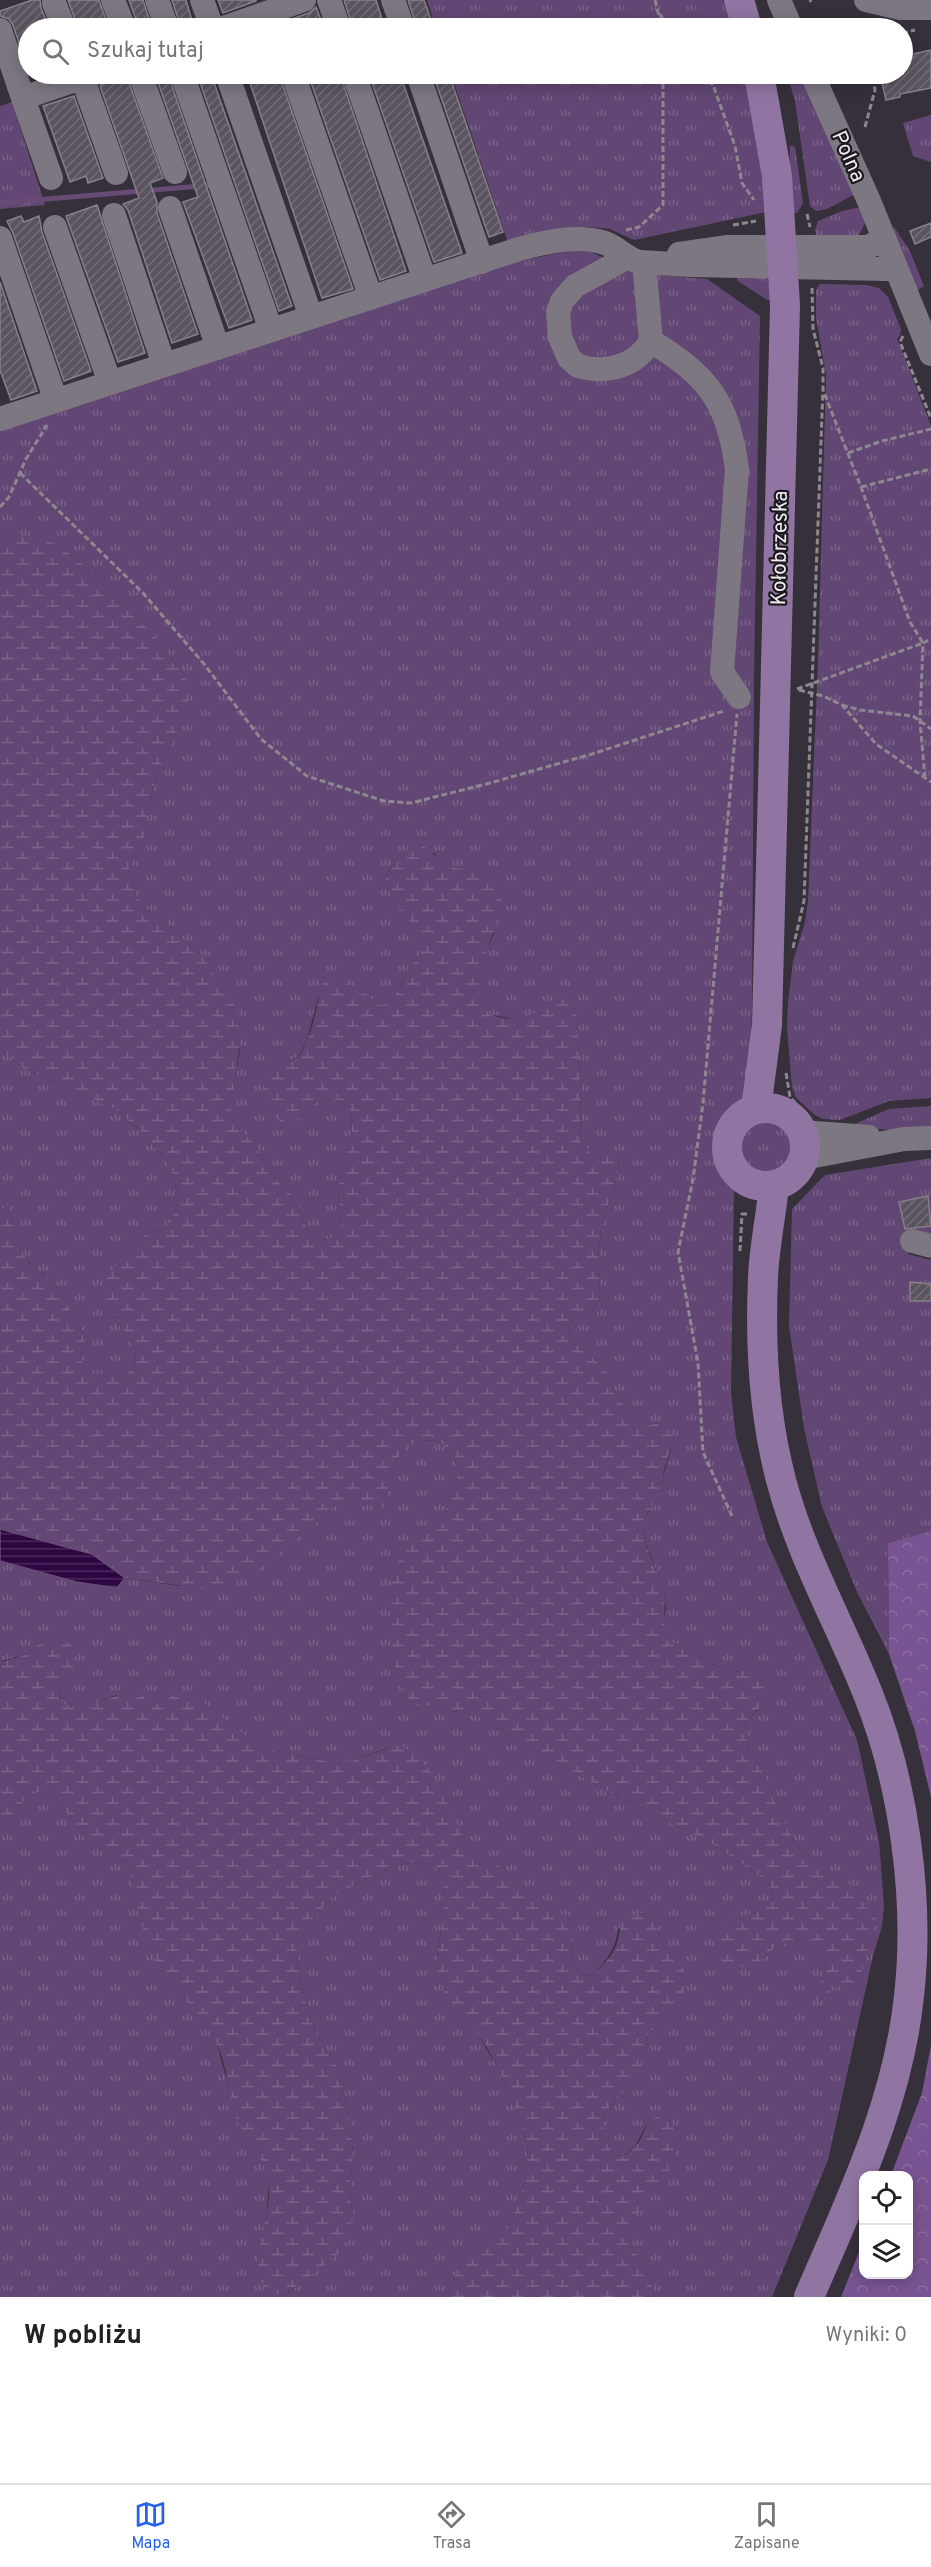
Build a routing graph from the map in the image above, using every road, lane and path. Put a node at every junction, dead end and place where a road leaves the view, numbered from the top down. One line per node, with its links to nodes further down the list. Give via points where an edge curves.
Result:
1 (113, 0): 15 (street)
2 (157, 0): 16 (street)
3 (202, 0): 17 (street)
4 (304, 0): 18 (street)
5 (329, 0): 19 (street)
6 (393, 0): 20 (street)
7 (655, 0): 13 (path)
8 (739, 0): 23 (main road)
9 (779, 0): 24 (street)
10 (879, 2): 12 (street, via 904,9)
11 (54, 3): 14 (street)
12 (931, 8)
13 (658, 10): 21 (path); 22 (path)
14 (60, 18)
15 (120, 18)
16 (163, 18)
17 (208, 18)
18 (277, 18)
19 (335, 18)
20 (399, 18)
21 (660, 18)
22 (662, 18)
23 (744, 18)
24 (787, 18)
25 (0, 30): 26 (street)
26 (18, 83)
27 (18, 84): 41 (street)
28 (61, 84): 41 (street)
29 (88, 84): 44 (street)
30 (144, 84): 43 (street)
31 (185, 84): 63 (street)
32 (230, 84): 62 (street)
33 (296, 84): 61 (street)
34 (357, 84): 60 (street)
35 (421, 84): 57 (street)
36 (663, 84): 52 (path, via 663,205 639,227)
37 (712, 84): 46 (path, via 735,146 742,183)
38 (761, 84): 55 (main road, Kołobrzeska, via 773,146)
39 (816, 84): 54 (street, Polna)
40 (873, 84): 42 (path)
41 (23, 98): 45 (street)
42 (865, 127)
43 (175, 172)
44 (116, 173)
45 (51, 178)
46 (755, 201)
47 (170, 208): 65 (street)
48 (114, 215): 67 (street)
49 (759, 221): 50 (path)
50 (726, 226)
51 (55, 227): 68 (street)
52 (621, 231)
53 (0, 238): 70 (street)
54 (884, 239): 55 (street, via 868,247); 58 (street, Polna)
55 (783, 257): 56 (street, via 728,247); 58 (street, via 886,269); 90 (main road, Kołobrzeska, via 767,1025)
56 (640, 260): 57 (street, via 605,243 572,239); 64 (street); 64 (street, via 575,286 562,301 558,326 562,347 578,366 616,368 635,359)
57 (482, 261): 60 (street)
58 (895, 265): 66 (street, Polna)
59 (812, 279): 69 (path, via 813,329 823,368)
60 (425, 280): 61 (street)
61 (371, 298): 62 (street)
62 (311, 317): 63 (street)
63 (271, 330): 65 (street)
64 (651, 341): 82 (street, via 698,374 716,397 734,441 737,469 722,672)
65 (218, 348): 67 (street)
66 (931, 354)
67 (164, 365): 68 (street)
68 (110, 383): 70 (street)
69 (822, 388): 73 (path); 80 (path)
70 (65, 398): 71 (street); 75 (path)
71 (0, 419)
72 (931, 429): 73 (path)
73 (848, 453): 76 (path)
74 (931, 469): 76 (path)
75 (20, 473): 77 (path); 82 (path, via 143,594 204,664 261,739 307,776 384,801 411,803 569,760 731,708)
76 (861, 487): 79 (path, via 910,622)
77 (0, 507)
78 (931, 639): 79 (path)
79 (923, 643): 80 (path); 84 (path)
80 (813, 683): 81 (path); 81 (path, via 795,690)
81 (813, 693): 83 (path); 88 (path, via 804,901)
82 (739, 697): 93 (path, via 703,1103 678,1252 699,1363 703,1452)
83 (842, 705): 84 (path, via 913,716); 86 (path, via 876,744)
84 (920, 722): 85 (path); 86 (path)
85 (931, 729)
86 (925, 778): 87 (path)
87 (931, 782)
88 (792, 950)
89 (785, 1065): 90 (path)
90 (790, 1125): 91 (street, via 904,1139); 92 (main road, via 796,1173 783,1183); 92 (main road, via 738,1120 731,1129 727,1150 734,1170)
91 (931, 1138)
92 (763, 1185): 94 (main road, via 763,1367 780,1477 807,1560 860,1673 881,1729 898,1801 911,1914 910,1995 889,2096 870,2155)
93 (732, 1516)
94 (809, 2297)

